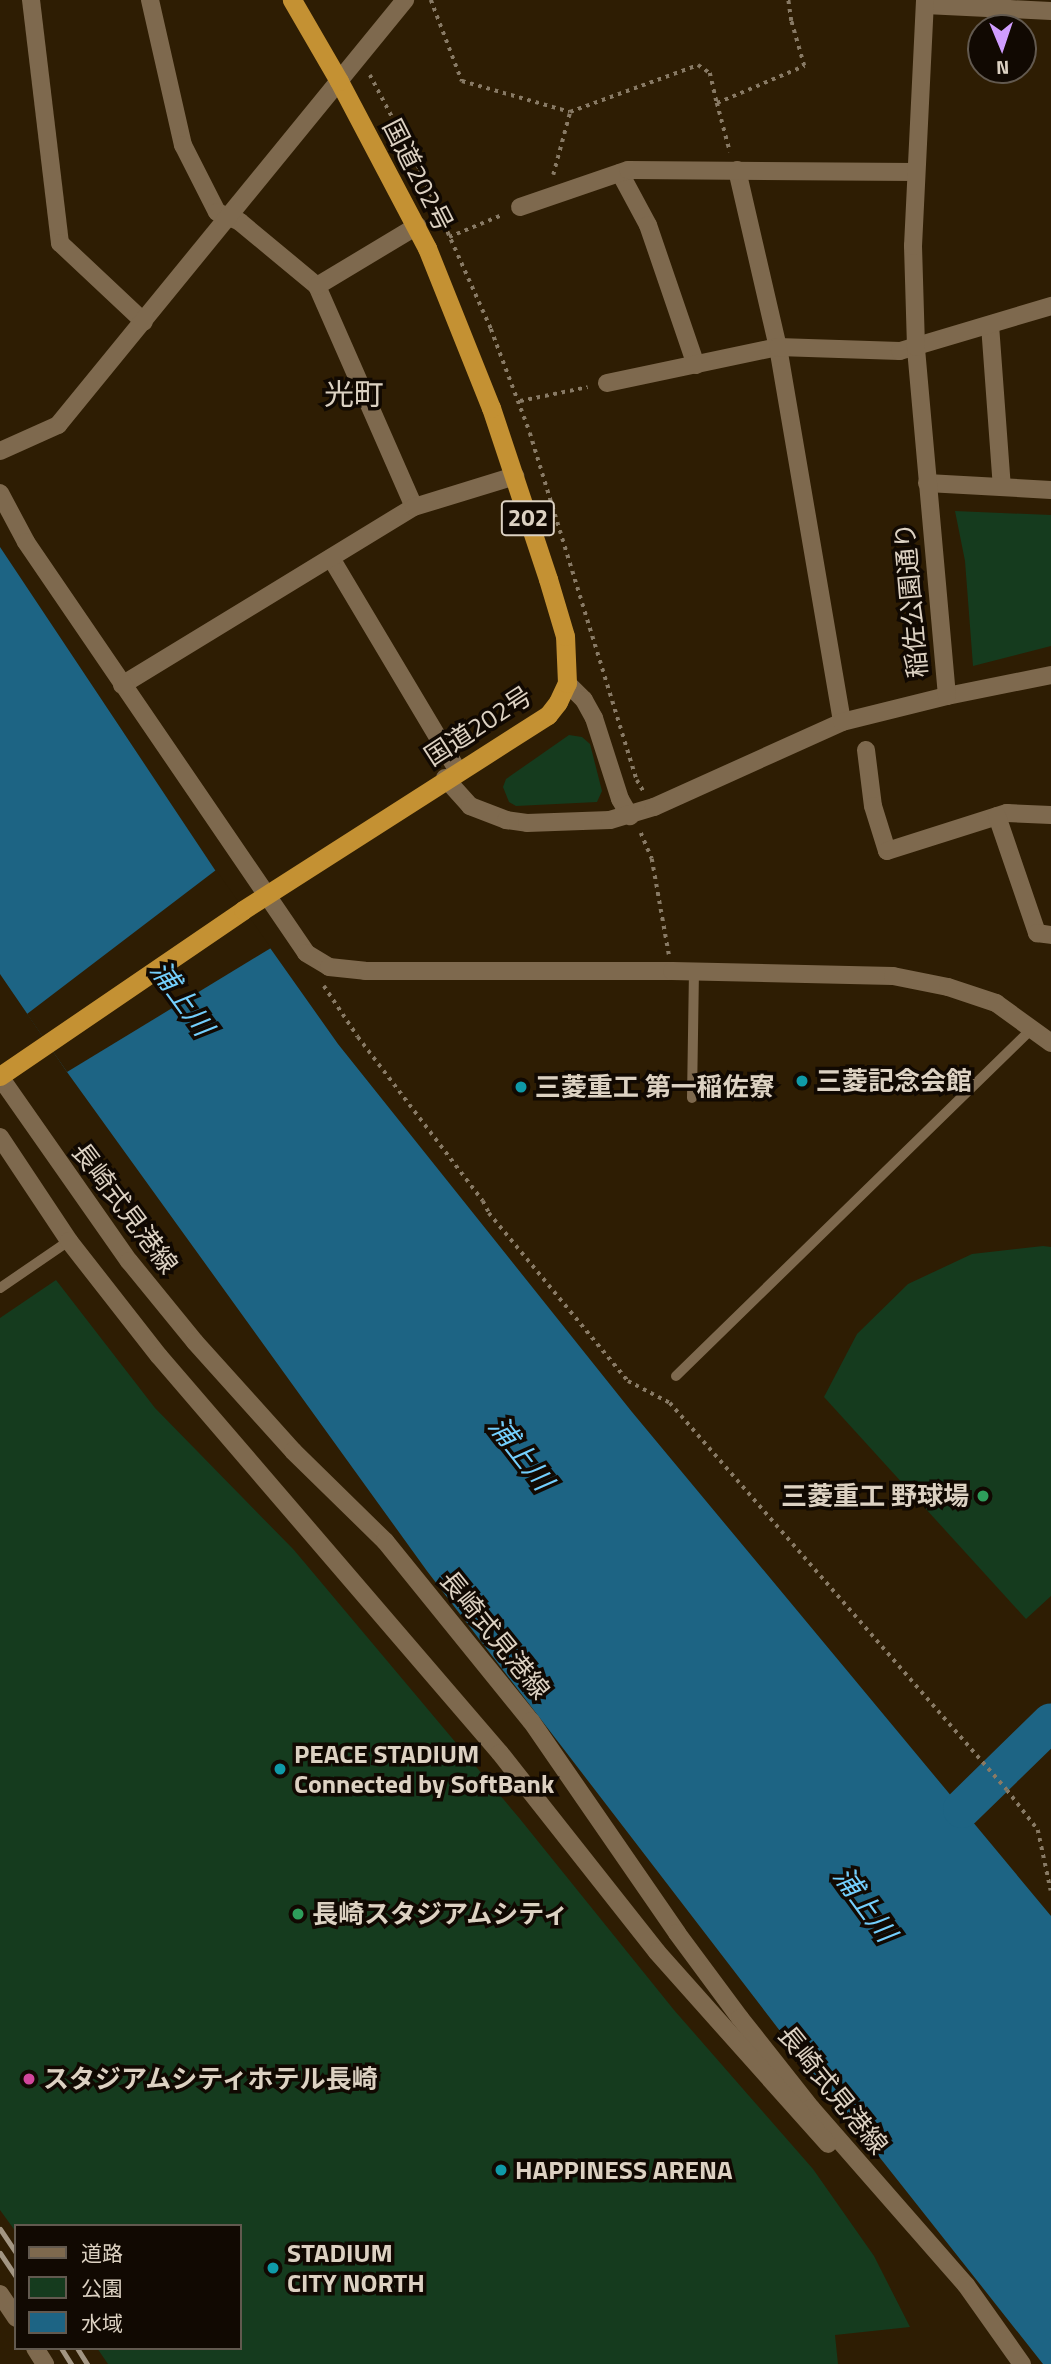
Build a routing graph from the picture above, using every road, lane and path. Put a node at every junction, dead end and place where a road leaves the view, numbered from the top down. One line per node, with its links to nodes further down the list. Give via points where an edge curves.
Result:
1 (31, 0): 22 (street, via 60,243)
2 (150, 0): 17 (street, via 183,145 217,212)
3 (292, 0): 9 (highway, 国道202号 / 202)
4 (405, 0): 9 (street)
5 (431, 0): 11 (path, via 462,81)
6 (788, 0): 10 (path, via 804,66)
7 (925, 3): 8 (street); 13 (street, 稲佐公園通り)
8 (1051, 11)
9 (339, 81): 17 (street); 18 (highway, 国道202号 / 202)
10 (717, 103): 11 (path, via 710,73 698,65); 12 (path)
11 (570, 111): 15 (path)
12 (737, 170): 13 (street); 14 (street); 24 (street)
13 (916, 172): 25 (street, 稲佐公園通り)
14 (620, 173): 15 (street); 26 (street, via 648,225)
15 (547, 198): 16 (street)
16 (520, 207): 19 (path)
17 (229, 217): 20 (street); 22 (street)
18 (417, 226): 20 (street); 30 (highway, 国道202号 / 202)
19 (449, 237)
20 (317, 286): 35 (street)
21 (1051, 306): 23 (street)
22 (144, 322): 29 (street, via 58,425)
23 (990, 325): 25 (street); 32 (street)
24 (778, 347): 25 (street, via 900,351); 26 (street); 41 (street)
25 (916, 347): 31 (street, 稲佐公園通り)
26 (696, 365): 27 (street)
27 (607, 383): 28 (path)
28 (519, 402)
29 (0, 451)
30 (515, 476): 35 (street); 38 (highway, 国道202号 / 202, via 565,636)
31 (927, 483): 32 (street); 40 (street, 稲佐公園通り)
32 (1002, 487): 33 (street)
33 (1051, 490)
34 (0, 493): 39 (street, via 26,542)
35 (414, 508): 36 (street)
36 (331, 558): 39 (street); 43 (street, 稲佐公園通り)
37 (1051, 675): 40 (street)
38 (567, 683): 43 (highway, 国道202号, via 548,715); 45 (street, via 594,718 620,799)
39 (122, 685): 47 (street)
40 (947, 696): 41 (street, 稲佐公園通り)
41 (842, 722): 45 (street, 稲佐公園通り)
42 (866, 750): 46 (street, via 873,806 887,851)
43 (451, 775): 45 (street, 稲佐公園通り, via 470,806 506,820 571,823); 47 (highway, 国道202号)
44 (1051, 815): 46 (street)
45 (630, 816): 49 (path, via 647,841 652,859)
46 (997, 816): 48 (street, via 1037,933)
47 (266, 895): 49 (street, via 306,953 329,967 365,971); 54 (highway, 国道202号)
48 (1051, 935)
49 (672, 971): 50 (street)
50 (694, 972): 52 (street, via 893,976 948,986 996,1003); 55 (lane)
51 (323, 985): 60 (path, via 489,1213 628,1381 670,1403 1007,1790 1038,1830)
52 (1032, 1028): 53 (street); 59 (lane)
53 (1051, 1043)
54 (0, 1076): 63 (street, 長崎式見港線, via 115,1241 195,1342 293,1451 385,1541 531,1721 740,2018 811,2108 966,2285)
55 (692, 1098)
56 (0, 1137): 57 (street, 長崎式見港線)
57 (69, 1241): 58 (lane); 64 (street, 長崎式見港線, via 159,1356 500,1753 657,1952 809,2124 989,2305)
58 (0, 1288)
59 (676, 1376)
60 (1051, 1891)
61 (0, 2294): 62 (street)
62 (14, 2315)
63 (1022, 2364)
64 (1033, 2364)

